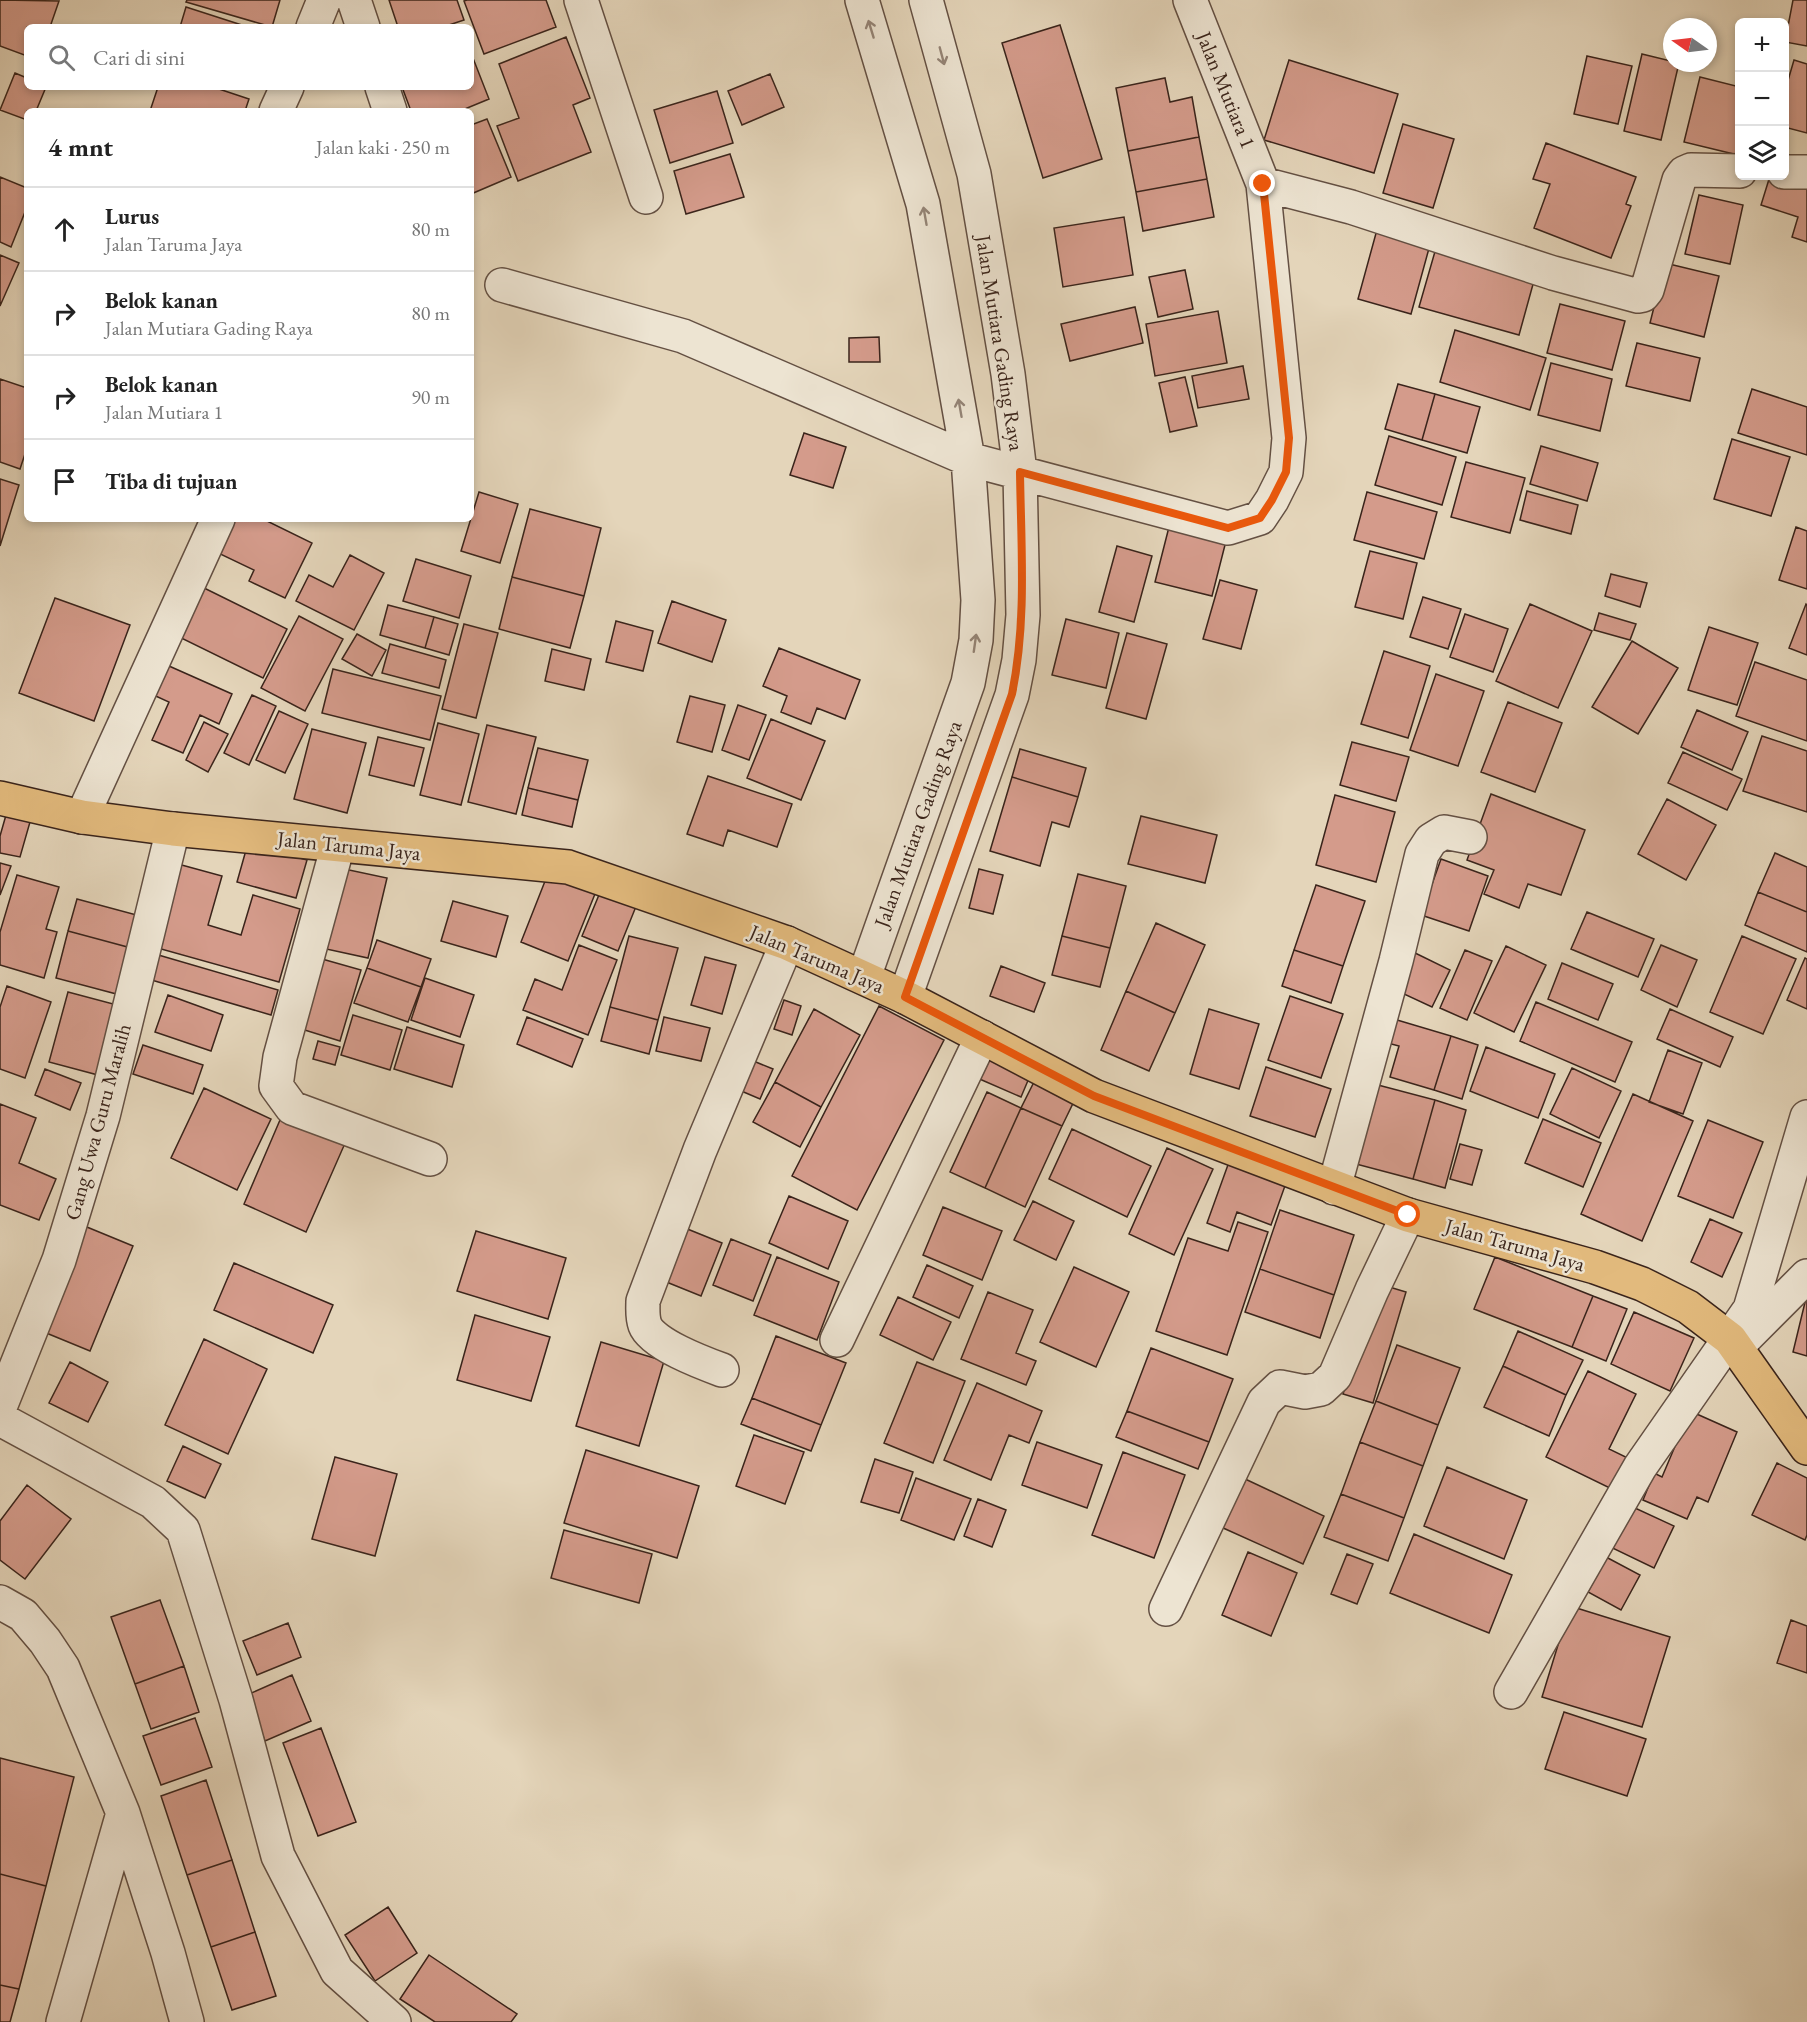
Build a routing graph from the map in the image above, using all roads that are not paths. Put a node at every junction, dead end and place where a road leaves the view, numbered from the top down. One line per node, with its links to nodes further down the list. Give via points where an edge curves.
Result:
1 (324, 0): 7 (street)
2 (354, 0): 8 (street)
3 (581, 0): 17 (street)
4 (862, 0): 19 (street, Jalan Mutiara Gading Raya, one-way to 4, via 923,204)
5 (926, 0): 20 (street, Jalan Mutiara Gading Raya, one-way to 20, via 974,174)
6 (1191, 0): 16 (street, Jalan Mutiara 1)
7 (314, 24)
8 (362, 24)
9 (286, 90): 11 (street)
10 (383, 90): 12 (street)
11 (277, 108)
12 (389, 108)
13 (1735, 171): 16 (street, via 1691,170 1679,180 1647,290 1638,296 1553,273 1352,207)
14 (1789, 172): 15 (street)
15 (1807, 172)
16 (1263, 184): 20 (street, Jalan Mutiara 1, via 1289,438 1286,472 1260,518 1228,528)
17 (646, 197)
18 (502, 285): 19 (street, Jalan Mutiara 1, via 683,336)
19 (968, 459): 20 (street, Jalan Mutiara 1); 22 (street, Jalan Mutiara Gading Raya, one-way to 19, via 978,600)
20 (1020, 472): 23 (street, Jalan Mutiara Gading Raya, via 1023,615)
21 (217, 522): 25 (street)
22 (968, 683): 23 (street); 30 (street, Jalan Mutiara Gading Raya)
23 (1012, 694): 31 (street, Jalan Mutiara Gading Raya)
24 (0, 798): 25 (main road, Jalan Taruma Jaya)
25 (82, 817): 26 (main road, Jalan Taruma Jaya)
26 (173, 829): 28 (main road, Jalan Taruma Jaya); 41 (street, Gang Uwa Guru Maralih, via 100,1127 59,1260)
27 (1470, 837): 35 (street, via 1444,832 1431,840 1422,854)
28 (338, 845): 29 (main road, Jalan Taruma Jaya, via 568,867); 34 (street, via 280,1057 276,1086 292,1108)
29 (787, 943): 30 (main road, Jalan Taruma Jaya); 40 (street, via 700,1150 643,1301 646,1327 653,1334 685,1355)
30 (864, 977): 31 (main road, Jalan Taruma Jaya)
31 (905, 997): 32 (main road, Jalan Taruma Jaya)
32 (982, 1037): 35 (main road, Jalan Taruma Jaya, via 1094,1096); 38 (street)
33 (1807, 1117): 39 (street, via 1750,1309)
34 (430, 1159)
35 (1335, 1188): 36 (main road, Jalan Taruma Jaya)
36 (1408, 1215): 39 (main road, Jalan Taruma Jaya, via 1595,1267 1642,1284 1688,1307); 45 (street, via 1335,1376 1321,1389 1305,1392 1280,1387 1264,1402)
37 (1807, 1276): 39 (street)
38 (837, 1340)
39 (1733, 1343): 43 (main road, Jalan Taruma Jaya); 46 (street, via 1640,1467)
40 (722, 1370)
41 (0, 1407)
42 (0, 1419): 50 (street, via 153,1502 183,1530 236,1700 278,1856 337,1971)
43 (1807, 1448)
44 (0, 1602): 47 (street, via 23,1615 63,1668)
45 (1166, 1610)
46 (1511, 1692)
47 (123, 1813): 48 (street); 49 (street)
48 (63, 2022)
49 (187, 2022)
50 (393, 2022)

